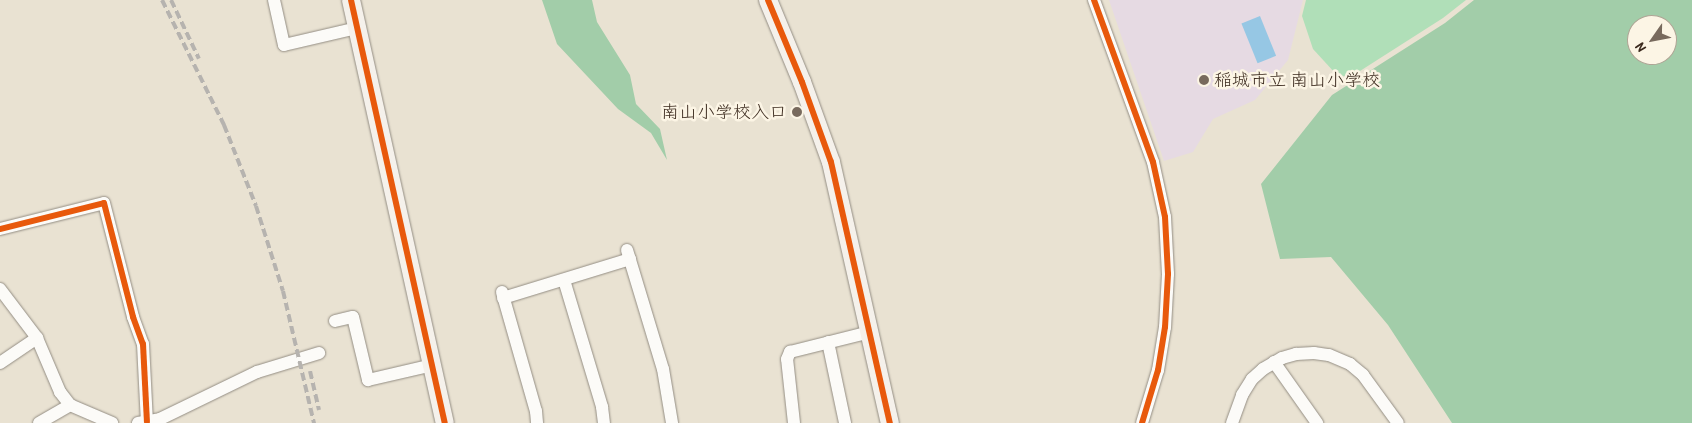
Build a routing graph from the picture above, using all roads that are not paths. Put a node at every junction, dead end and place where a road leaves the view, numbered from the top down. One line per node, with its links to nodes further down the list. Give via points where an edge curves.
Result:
1 (274, 0): 5 (street, via 284,45)
2 (351, 0): 5 (street)
3 (768, 0): 10 (street, via 831,162)
4 (1094, 0): 28 (street, via 1153,162 1164,217 1168,274 1165,328 1158,370)
5 (357, 28): 16 (street)
6 (0, 229): 20 (street, via 104,203 143,344)
7 (564, 280): 22 (street, via 502,295); 23 (street); 24 (street, via 629,255 663,369)
8 (0, 290): 11 (street)
9 (335, 321): 16 (street, via 354,317 368,380)
10 (870, 332): 12 (street); 27 (street)
11 (37, 338): 15 (street); 17 (street, via 60,392)
12 (828, 342): 25 (street, via 790,352 787,359); 26 (street)
13 (319, 353): 20 (street, via 256,372 160,419)
14 (1274, 362): 29 (street, via 1252,379); 30 (street); 31 (street, via 1296,354 1314,353 1350,364 1363,375)
15 (0, 363)
16 (433, 365): 21 (street)
17 (70, 405): 18 (street); 19 (street)
18 (40, 423)
19 (112, 423)
20 (142, 423)
21 (445, 423)
22 (537, 423)
23 (604, 423)
24 (672, 423)
25 (794, 423)
26 (845, 423)
27 (890, 423)
28 (1142, 423)
29 (1232, 423)
30 (1317, 423)
31 (1398, 423)

